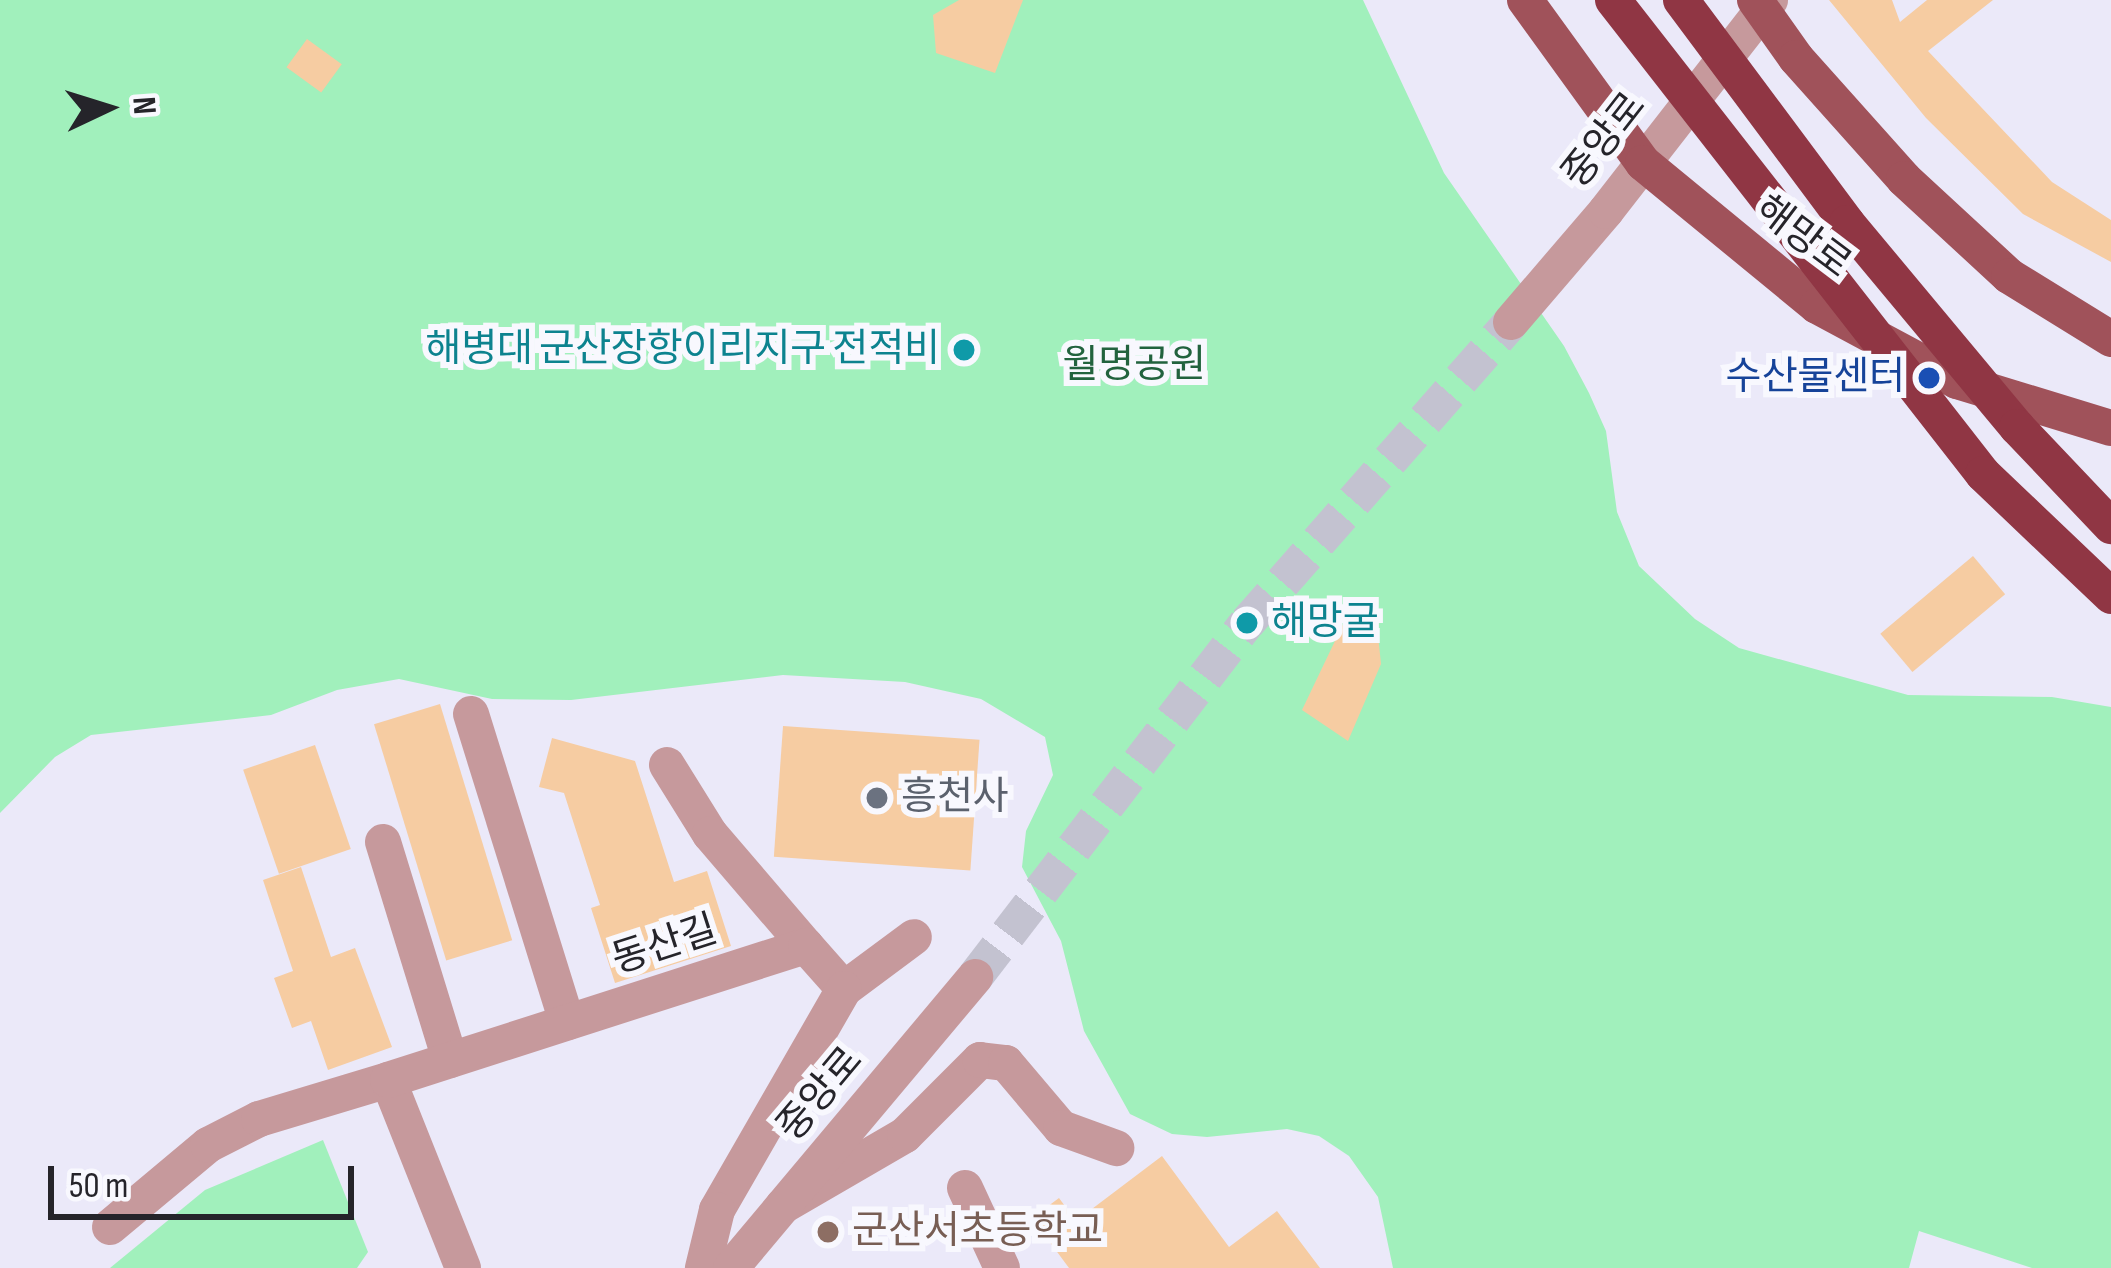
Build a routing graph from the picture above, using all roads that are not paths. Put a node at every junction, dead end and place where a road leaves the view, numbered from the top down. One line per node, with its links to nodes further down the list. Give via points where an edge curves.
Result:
1 (1525, 0): 5 (main road, 해망로)
2 (1612, 0): 10 (highway, bridge, via 1983,474)
3 (1681, 0): 9 (highway, bridge, via 1847,223)
4 (1762, 2): 5 (street, 중앙로); 7 (main road, via 1796,58 1904,179 2009,276)
5 (1643, 163): 6 (street, 중앙로); 8 (main road, 해망로, via 1817,306 1957,381)
6 (1510, 322)
7 (2111, 339)
8 (2111, 428)
9 (2111, 526)
10 (2111, 596)
11 (471, 714): 18 (street)
12 (667, 765): 15 (street, via 710,834)
13 (383, 842): 19 (street)
14 (914, 937): 17 (street)
15 (806, 946): 17 (street); 18 (street, 동산길)
16 (975, 977): 23 (street, 중앙로)
17 (844, 989): 26 (street, via 717,1210)
18 (567, 1022): 19 (street, 동산길)
19 (450, 1060): 20 (street, 동산길)
20 (388, 1080): 24 (street, 동산길, via 225,1136); 25 (street)
21 (1116, 1148): 23 (street, via 1061,1128 1006,1063 980,1060 905,1135)
22 (965, 1188): 28 (street)
23 (783, 1206): 27 (street, 중앙로)
24 (110, 1227)
25 (463, 1268)
26 (703, 1268)
27 (731, 1268)
28 (1002, 1268)

